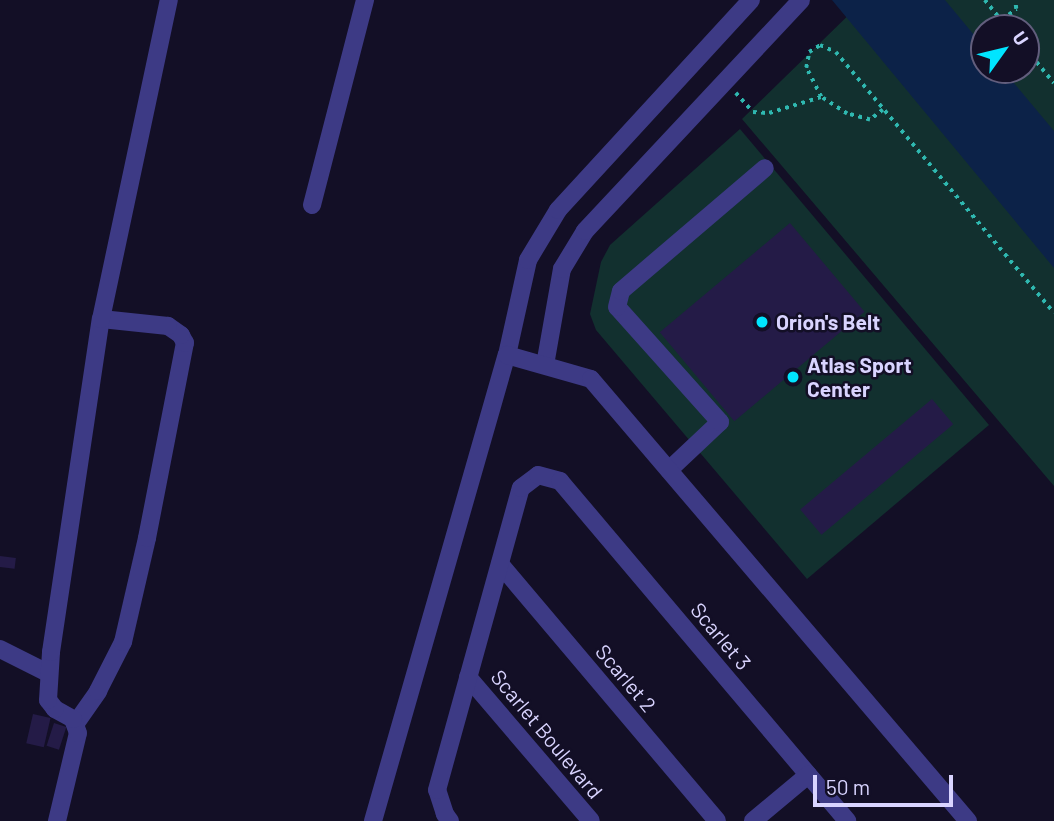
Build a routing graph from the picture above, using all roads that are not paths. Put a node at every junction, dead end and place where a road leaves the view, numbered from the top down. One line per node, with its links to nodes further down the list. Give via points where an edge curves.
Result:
1 (169, 0): 7 (street)
2 (365, 0): 6 (street)
3 (802, 0): 9 (street, via 585,231 562,269)
4 (748, 3): 8 (street, via 558,210 528,260)
5 (765, 168): 10 (street, via 621,292 617,307 720,422)
6 (312, 205)
7 (101, 319): 13 (street); 15 (street, via 168,326 185,343 123,642)
8 (507, 355): 9 (street); 19 (street)
9 (545, 365): 10 (street, via 591,379)
10 (669, 470): 24 (street)
11 (500, 564): 14 (street); 16 (street, Scarlet 3, via 521,488 538,475 560,481); 21 (street, Scarlet 2)
12 (0, 649): 13 (street)
13 (48, 673): 15 (street, via 48,699)
14 (468, 677): 17 (street, via 437,790); 20 (street, Scarlet Boulevard)
15 (76, 723): 18 (street, via 78,739)
16 (808, 775): 22 (street); 23 (street, Scarlet 3)
17 (447, 818)
18 (57, 821)
19 (373, 821)
20 (591, 821)
21 (717, 821)
22 (753, 821)
23 (847, 821)
24 (968, 821)

